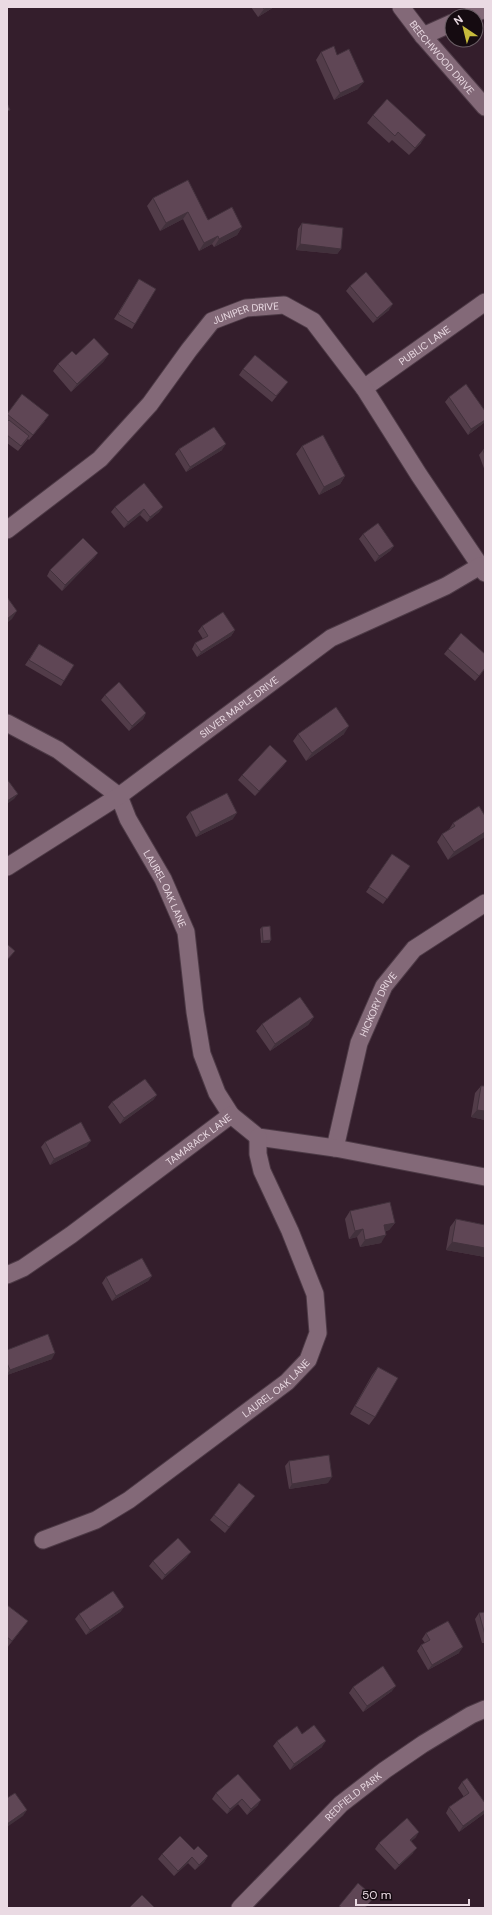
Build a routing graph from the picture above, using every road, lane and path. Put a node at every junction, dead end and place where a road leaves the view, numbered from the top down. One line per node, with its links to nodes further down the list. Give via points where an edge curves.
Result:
1 (401, 7): 3 (street, BEECHWOOD DRIVE)
2 (444, 27): 3 (street)
3 (423, 36): 4 (street, BEECHWOOD DRIVE)
4 (485, 107)
5 (485, 302): 6 (street, PUBLIC LANE)
6 (364, 388): 7 (street, JUNIPER DRIVE, via 313,321 284,305 239,310 212,321 150,404 100,459); 8 (street, JUNIPER DRIVE)
7 (7, 530)
8 (483, 570): 10 (street, SILVER MAPLE DRIVE, via 331,638)
9 (7, 723): 10 (street, via 58,750)
10 (119, 796): 11 (street, SILVER MAPLE DRIVE); 13 (street, LAUREL OAK LANE, via 128,819 163,879 186,932 202,1054 217,1093)
11 (7, 867)
12 (485, 903): 15 (street, HICKORY DRIVE, via 414,949 384,986 359,1043)
13 (231, 1115): 14 (street, TAMARACK LANE); 17 (street, TAMARACK LANE, via 70,1235 23,1268)
14 (258, 1137): 15 (street); 18 (street, LAUREL OAK LANE, via 262,1171 290,1230 315,1294 318,1333 308,1360 287,1382 129,1500 96,1520)
15 (335, 1148): 16 (street)
16 (485, 1177)
17 (7, 1275)
18 (44, 1540)
19 (485, 1709): 20 (street, REDFIELD PARK, via 423,1744 342,1804)
20 (240, 1908)

